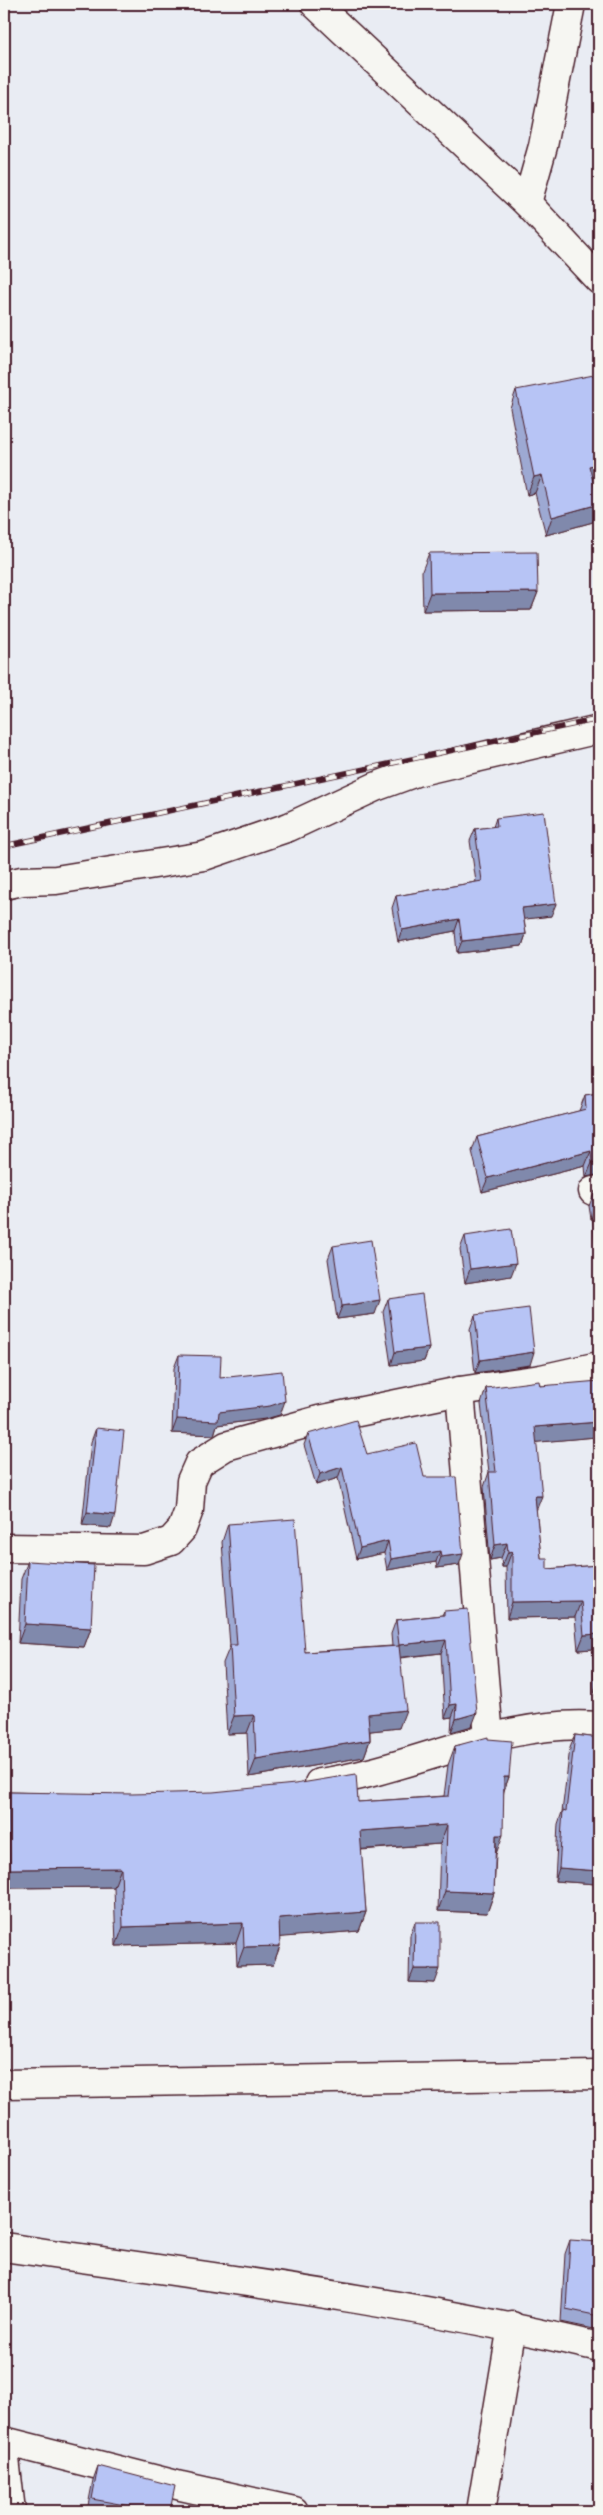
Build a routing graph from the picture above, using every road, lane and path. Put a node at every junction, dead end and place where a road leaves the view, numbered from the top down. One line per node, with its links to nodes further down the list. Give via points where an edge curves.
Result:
1 (315, 4): 3 (street)
2 (571, 4): 3 (street, via 543,146)
3 (527, 202): 4 (street)
4 (599, 280)
5 (599, 729): 6 (street, via 416,772 375,787 289,827 204,856 56,880)
6 (4, 885)
7 (599, 1366): 8 (street, via 541,1379)
8 (460, 1391): 9 (street, via 319,1420 226,1446 199,1463 191,1481 189,1510 182,1529 170,1541 144,1550); 11 (street)
9 (4, 1548)
10 (599, 1726): 11 (street, via 538,1727)
11 (489, 1738): 12 (street, via 382,1769)
12 (291, 1787)
13 (599, 2075): 14 (street)
14 (4, 2084)
15 (4, 2246): 16 (street, via 353,2298)
16 (512, 2326): 17 (street); 22 (street)
17 (599, 2347)
18 (4, 2441): 21 (street)
19 (4, 2450): 20 (street)
20 (10, 2511)
21 (294, 2511)
22 (482, 2511)

